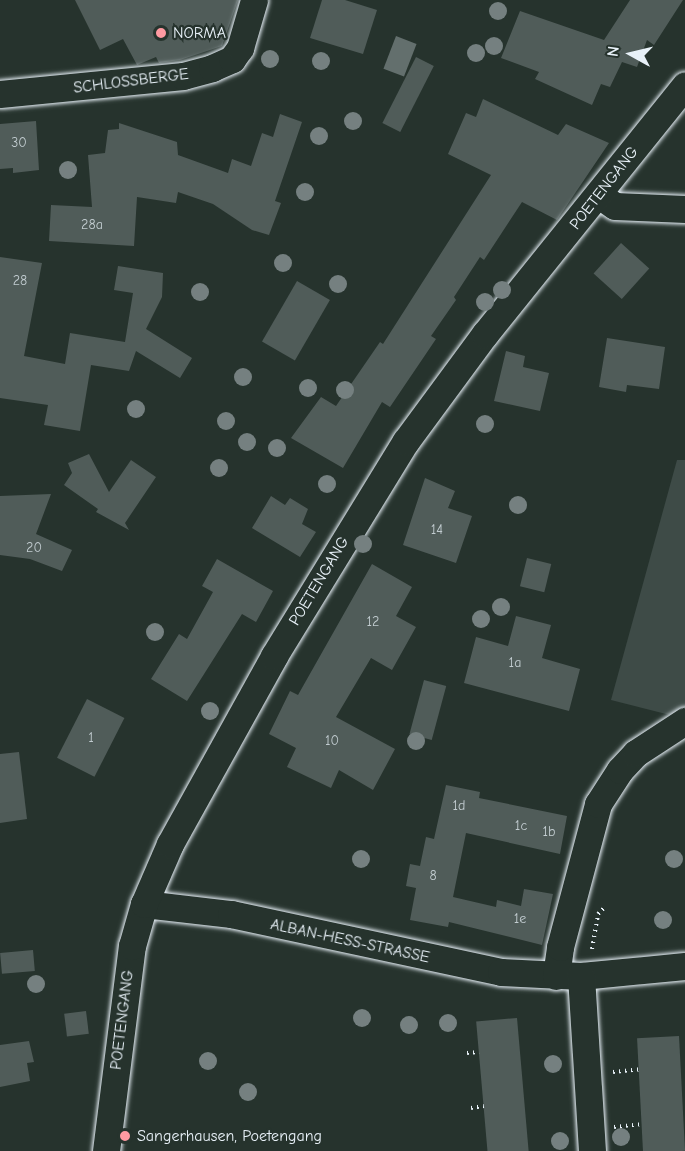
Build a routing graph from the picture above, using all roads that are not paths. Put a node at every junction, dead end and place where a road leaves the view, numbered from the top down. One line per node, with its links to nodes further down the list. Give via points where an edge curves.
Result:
1 (254, 0): 3 (street, SCHLOSSBERGE, via 240,48 232,59 183,76 86,82)
2 (685, 85): 4 (street, POETENGANG)
3 (0, 94)
4 (599, 195): 5 (street, via 615,206); 7 (street, POETENGANG, via 485,334 391,464 243,711 170,844)
5 (685, 209)
6 (685, 721): 9 (street, via 636,753 598,804 560,946)
7 (144, 904): 9 (street, ALBAN-HESS-STRASSE, via 231,914 465,966); 11 (street, POETENGANG, via 128,966)
8 (685, 966): 9 (street, ALBAN-HESS-STRASSE)
9 (576, 971): 10 (street)
10 (598, 1139)
11 (106, 1151)

